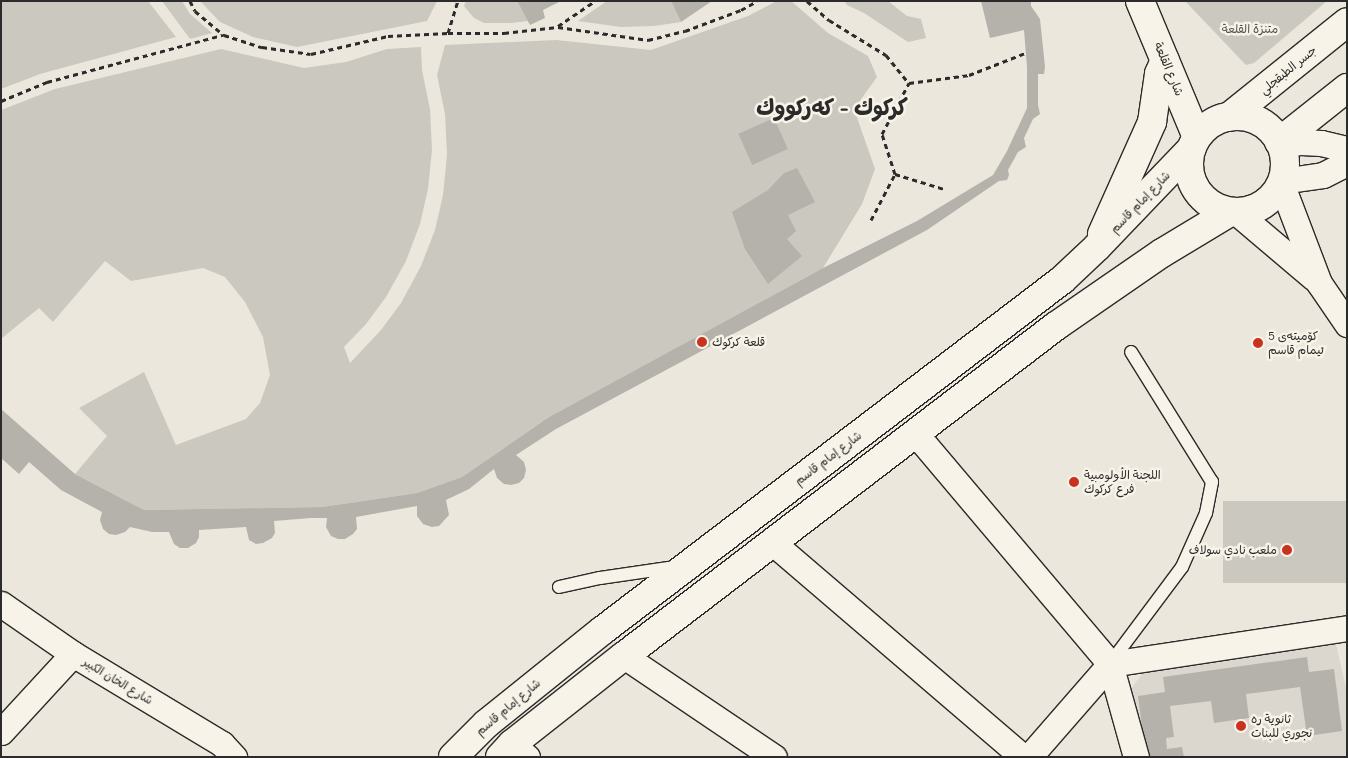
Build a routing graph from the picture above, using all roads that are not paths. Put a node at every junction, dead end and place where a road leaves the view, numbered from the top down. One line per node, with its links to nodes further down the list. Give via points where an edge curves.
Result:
1 (1140, 1): 3 (main road, شارع القلعة)
2 (1347, 22): 5 (main road, جسر الطبقجلي)
3 (1165, 60): 6 (main road, شارع القلعة); 12 (main road, via 1159,74 1152,122)
4 (1347, 88): 7 (main road)
5 (1229, 117): 6 (main road, via 1212,124); 7 (main road, via 1253,119 1273,132)
6 (1195, 143): 11 (main road, via 1189,162 1190,176 1196,189 1216,208); 12 (main road, شارع إمام قاسم)
7 (1280, 144): 8 (street, via 1321,143); 10 (main road, via 1284,157)
8 (1347, 150)
9 (1347, 163): 10 (street, via 1323,175)
10 (1281, 182): 11 (main road, via 1263,204); 13 (street)
11 (1233, 212): 13 (street); 16 (main road, via 1104,291)
12 (1097, 247): 18 (main road, شارع إمام قاسم, via 1062,280)
13 (1320, 284): 14 (street)
14 (1347, 324)
15 (1131, 352): 24 (lane, via 1212,482 1206,513 1182,567)
16 (915, 433): 17 (main road); 24 (street)
17 (773, 543): 23 (main road); 30 (street)
18 (687, 565): 19 (lane); 28 (main road, شارع إمام قاسم, via 486,724)
19 (559, 587)
20 (1, 604): 22 (street, شارع الخان الكبير)
21 (1347, 628): 24 (street)
22 (73, 654): 25 (street); 27 (street, شارع الخان الكبير, via 222,744)
23 (624, 656): 26 (main road); 29 (street)
24 (1110, 664): 31 (street); 32 (street)
25 (1, 732)
26 (513, 753)
27 (234, 757)
28 (453, 757)
29 (774, 757)
30 (1023, 757)
31 (1029, 757)
32 (1136, 757)

